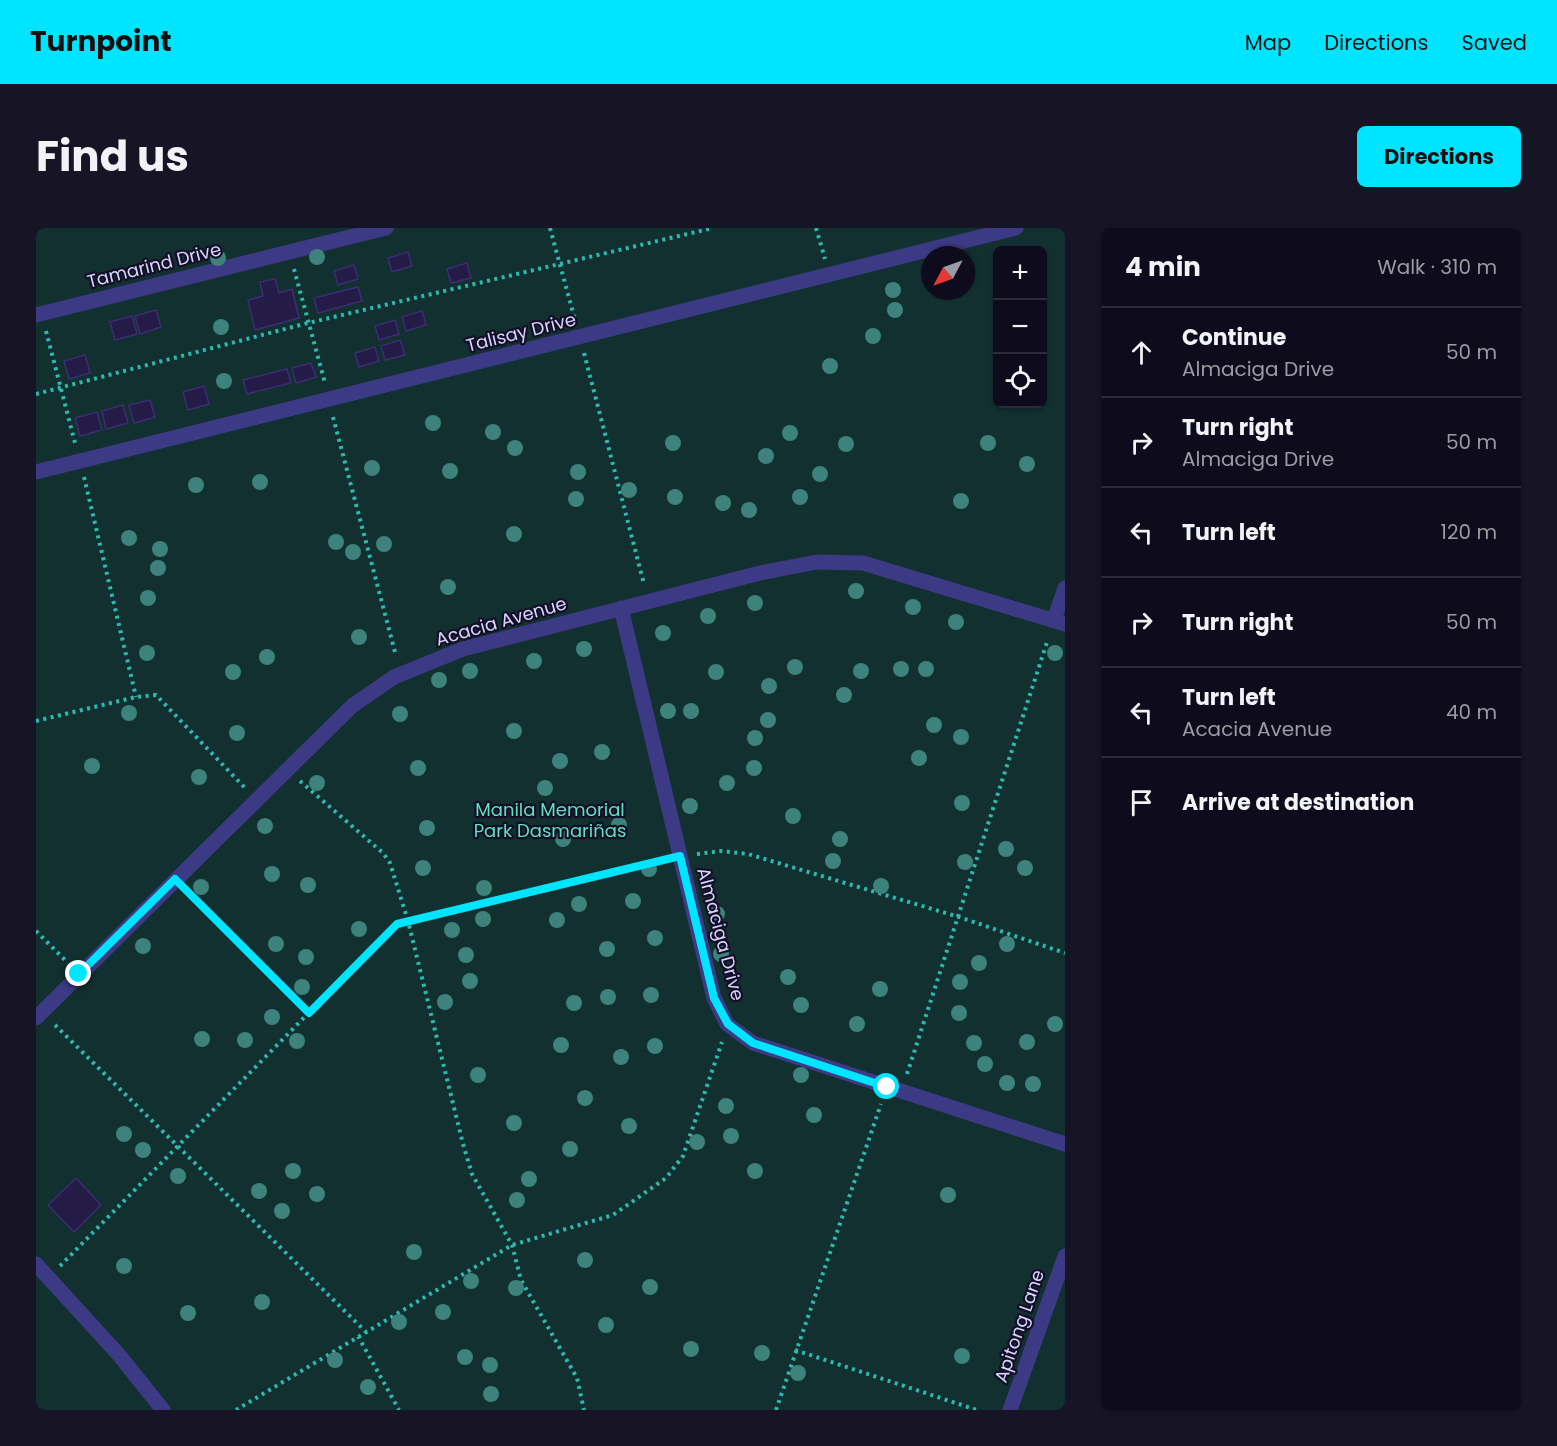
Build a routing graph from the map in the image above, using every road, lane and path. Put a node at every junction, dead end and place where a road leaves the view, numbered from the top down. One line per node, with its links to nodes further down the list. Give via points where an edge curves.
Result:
1 (386, 228): 6 (lane, Tamarind Drive)
2 (550, 228): 7 (path)
3 (713, 228): 7 (path)
4 (816, 228): 8 (path)
5 (1016, 228): 8 (lane, Talisay Drive)
6 (289, 251): 9 (lane, Tamarind Drive); 10 (path)
7 (559, 266): 10 (path); 11 (path)
8 (830, 274): 11 (lane, Talisay Drive)
9 (39, 314): 12 (path)
10 (308, 323): 12 (path); 14 (path)
11 (580, 338): 14 (lane, Talisay Drive); 18 (path)
12 (60, 387): 13 (path); 15 (path)
13 (36, 393)
14 (329, 400): 15 (lane, Talisay Drive); 21 (path)
15 (80, 461): 16 (lane, Talisay Drive); 22 (path)
16 (36, 472)
17 (1065, 588): 20 (lane)
18 (648, 602): 19 (lane, Acacia Avenue); 20 (lane, Acacia Avenue, via 818,562 863,563)
19 (621, 608): 21 (lane, Acacia Avenue, via 463,649); 26 (lane, Almaciga Drive)
20 (1060, 622): 28 (path)
21 (401, 674): 24 (lane, Acacia Avenue, via 352,706)
22 (136, 697): 23 (path); 25 (path, via 156,695)
23 (36, 721)
24 (286, 770): 25 (lane, Acacia Avenue); 29 (path, via 383,853 393,871)
25 (256, 800): 27 (lane, Acacia Avenue)
26 (680, 856): 28 (path, via 722,851 748,855); 29 (path); 35 (lane, Almaciga Drive, via 714,998)
27 (175, 879): 32 (lane, Acacia Avenue); 33 (path)
28 (959, 916): 31 (path); 36 (path)
29 (408, 921): 33 (path, via 397,924); 39 (path, via 472,1174)
30 (36, 931): 32 (path)
31 (1065, 953)
32 (79, 974): 34 (lane, Acacia Avenue)
33 (309, 1013): 38 (path)
34 (39, 1015): 38 (path)
35 (728, 1024): 36 (lane, Almaciga Drive, via 753,1043); 39 (path, via 676,1168 613,1215)
36 (894, 1089): 37 (lane, Almaciga Drive); 45 (path)
37 (1065, 1144)
38 (178, 1146): 42 (path); 43 (path)
39 (512, 1245): 43 (path); 49 (path, via 521,1280 578,1378)
40 (1065, 1256): 52 (lane, Apitong Lane)
41 (36, 1263): 42 (lane)
42 (49, 1278): 46 (lane)
43 (366, 1332): 44 (path)
44 (358, 1336): 47 (path); 48 (path)
45 (795, 1350): 50 (path); 51 (path)
46 (163, 1410)
47 (236, 1410)
48 (399, 1410)
49 (584, 1410)
50 (776, 1410)
51 (978, 1410)
52 (1010, 1410)

